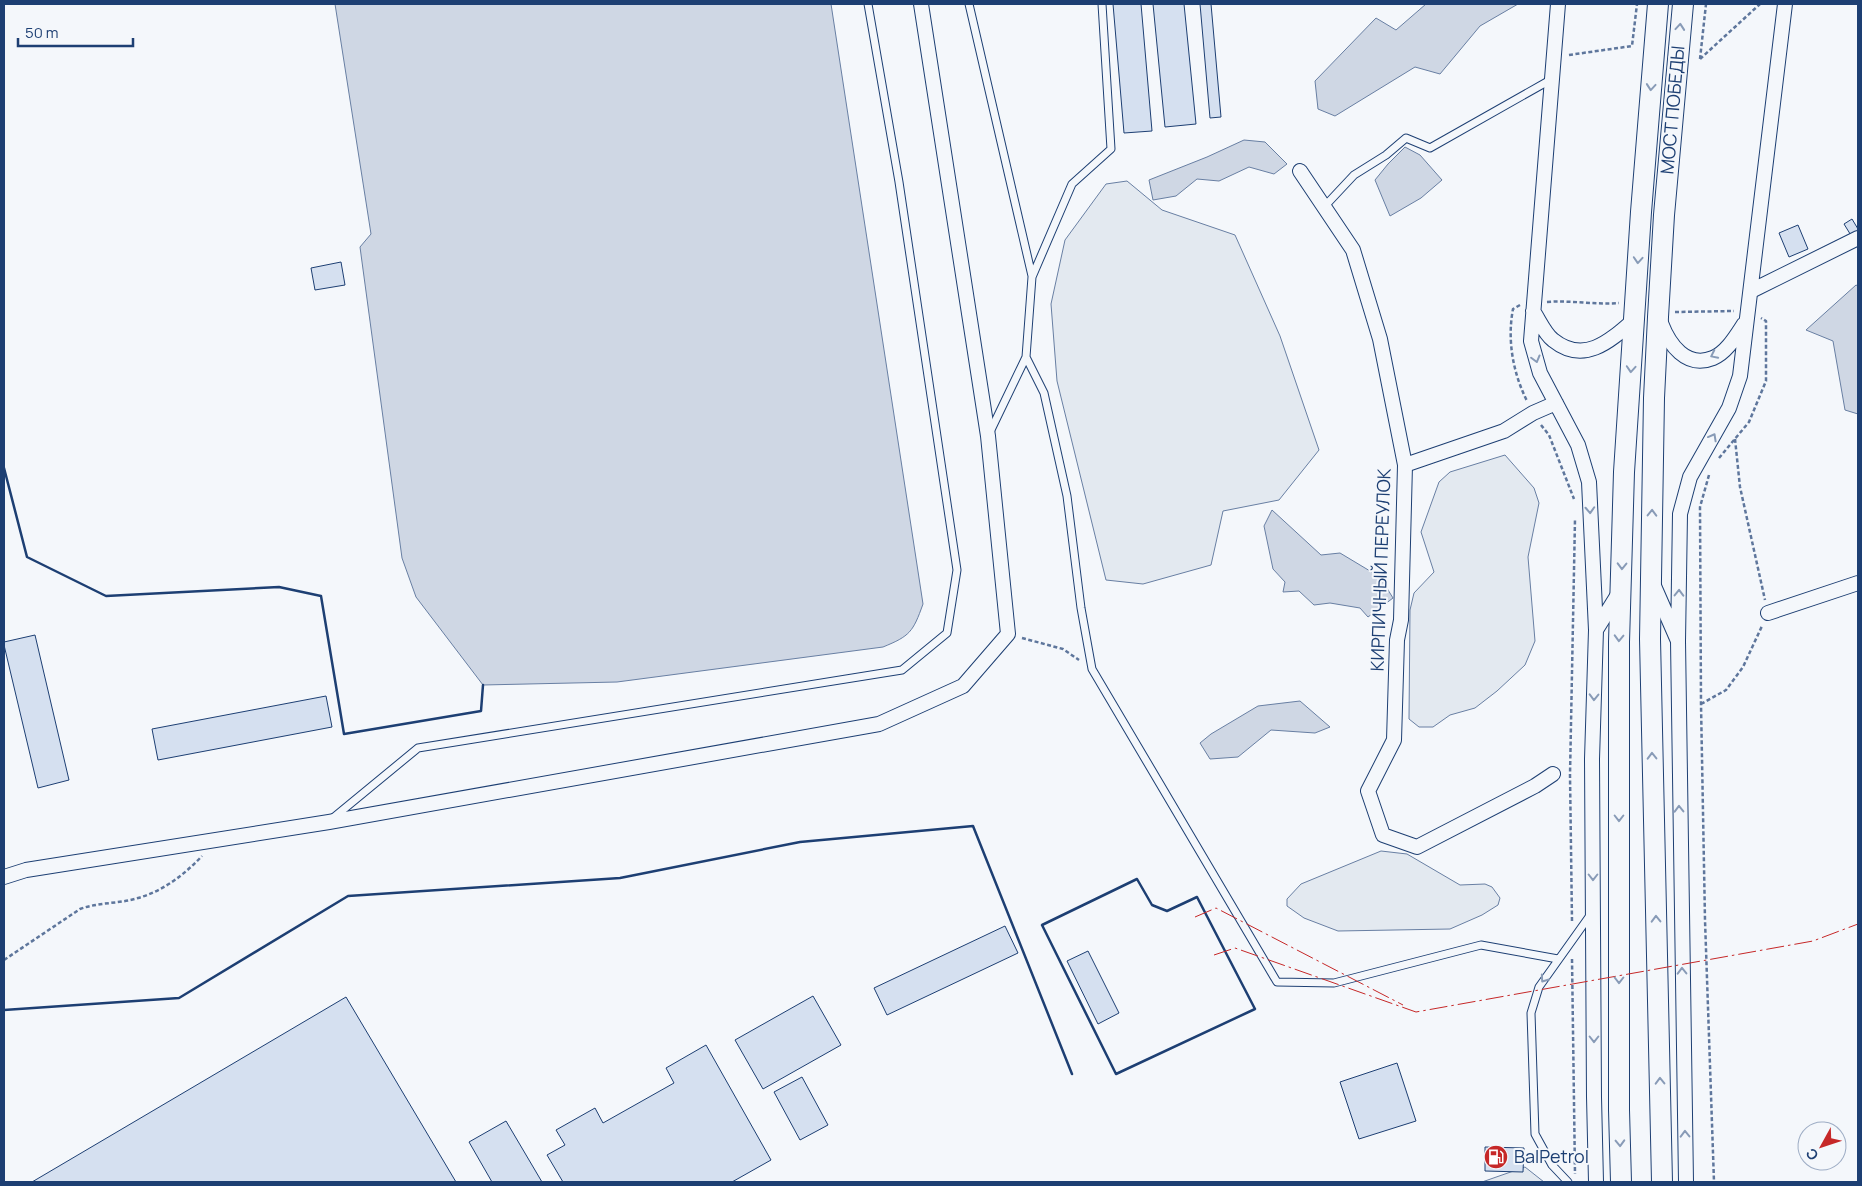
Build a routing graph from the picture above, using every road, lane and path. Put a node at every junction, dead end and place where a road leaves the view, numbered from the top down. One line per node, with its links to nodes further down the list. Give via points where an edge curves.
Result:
1 (868, 4): 43 (lane, via 957,570 947,633 902,670 418,748)
2 (921, 4): 26 (street)
3 (969, 4): 17 (lane)
4 (1102, 4): 17 (lane, via 1111,149 1072,184)
5 (1558, 4): 12 (street)
6 (1636, 4): 12 (path, via 1632,46 1576,53)
7 (1658, 4): 20 (main road, one-way to 20, via 1641,212)
8 (1683, 4): 21 (main road, МОСТ ПОБЕДЫ, one-way to 8, via 1664,215)
9 (1706, 4): 10 (path, via 1700,59)
10 (1760, 4)
11 (1785, 4): 18 (street)
12 (1553, 60): 13 (street)
13 (1552, 80): 15 (lane, via 1430,148 1406,138 1354,176); 19 (street)
14 (1300, 171): 15 (street, КИРПИЧНЫЙ ПЕРЕУЛОК)
15 (1324, 207): 29 (street, КИРПИЧНЫЙ ПЕРЕУЛОК, via 1353,250 1380,339)
16 (1858, 238): 18 (street)
17 (1032, 277): 23 (lane)
18 (1751, 291): 22 (street)
19 (1534, 307): 20 (path, via 1572,300); 20 (street, via 1552,340 1574,351 1594,349 1612,339); 24 (street, one-way to 24, via 1531,341 1540,373); 25 (path, via 1523,303 1513,309 1511,346 1518,383)
20 (1629, 312): 35 (main road, one-way to 35)
21 (1666, 314): 22 (path); 22 (street, one-way to 21, via 1730,345 1713,358 1694,361 1667,340); 33 (main road, МОСТ ПОБЕДЫ, one-way to 21, via 1654,398)
22 (1747, 316): 27 (path, via 1766,321 1766,381 1749,422); 39 (street, one-way to 22, via 1680,514 1690,477 1729,408 1740,376)
23 (1026, 357): 26 (lane); 40 (lane, via 1044,393 1066,496)
24 (1556, 403): 25 (street); 37 (street, one-way to 37, via 1578,445 1589,482)
25 (1533, 413): 29 (street, via 1504,431); 31 (path, via 1549,435)
26 (988, 436): 38 (street)
27 (1735, 439): 28 (path); 36 (path, via 1740,487)
28 (1717, 460)
29 (1405, 465): 42 (street, КИРПИЧНЫЙ ПЕРЕУЛОК, via 1394,740 1368,791 1383,835 1417,848)
30 (1711, 468): 41 (path, via 1700,507)
31 (1575, 502)
32 (1575, 512): 47 (path, via 1570,774)
33 (1651, 579): 39 (street); 54 (main road, МОСТ ПОБЕДЫ, one-way to 33)
34 (1858, 583): 36 (street)
35 (1621, 589): 37 (street); 53 (main road, one-way to 53)
36 (1768, 613): 41 (path, via 1743,667 1726,690)
37 (1596, 630): 46 (street, one-way to 46, via 1592,759)
38 (1008, 634): 40 (path, via 1063,649); 43 (street, via 963,686 879,724)
39 (1678, 642): 55 (street, one-way to 39)
40 (1092, 668): 48 (lane, via 1277,982 1334,983 1480,946)
41 (1701, 704): 56 (path, via 1704,920)
42 (1553, 774)
43 (329, 822): 44 (street)
44 (219, 839): 45 (street, via 26,870); 49 (path, via 170,884 138,898 80,909)
45 (4, 877)
46 (1593, 912): 47 (lane); 52 (street, one-way to 52)
47 (1572, 940): 48 (lane); 51 (path)
48 (1558, 959): 50 (lane, one-way to 50, via 1539,987 1531,1013 1535,1134 1552,1165)
49 (4, 960)
50 (1568, 1182)
51 (1575, 1182)
52 (1596, 1182)
53 (1621, 1182)
54 (1662, 1182)
55 (1686, 1182)
56 (1714, 1182)

